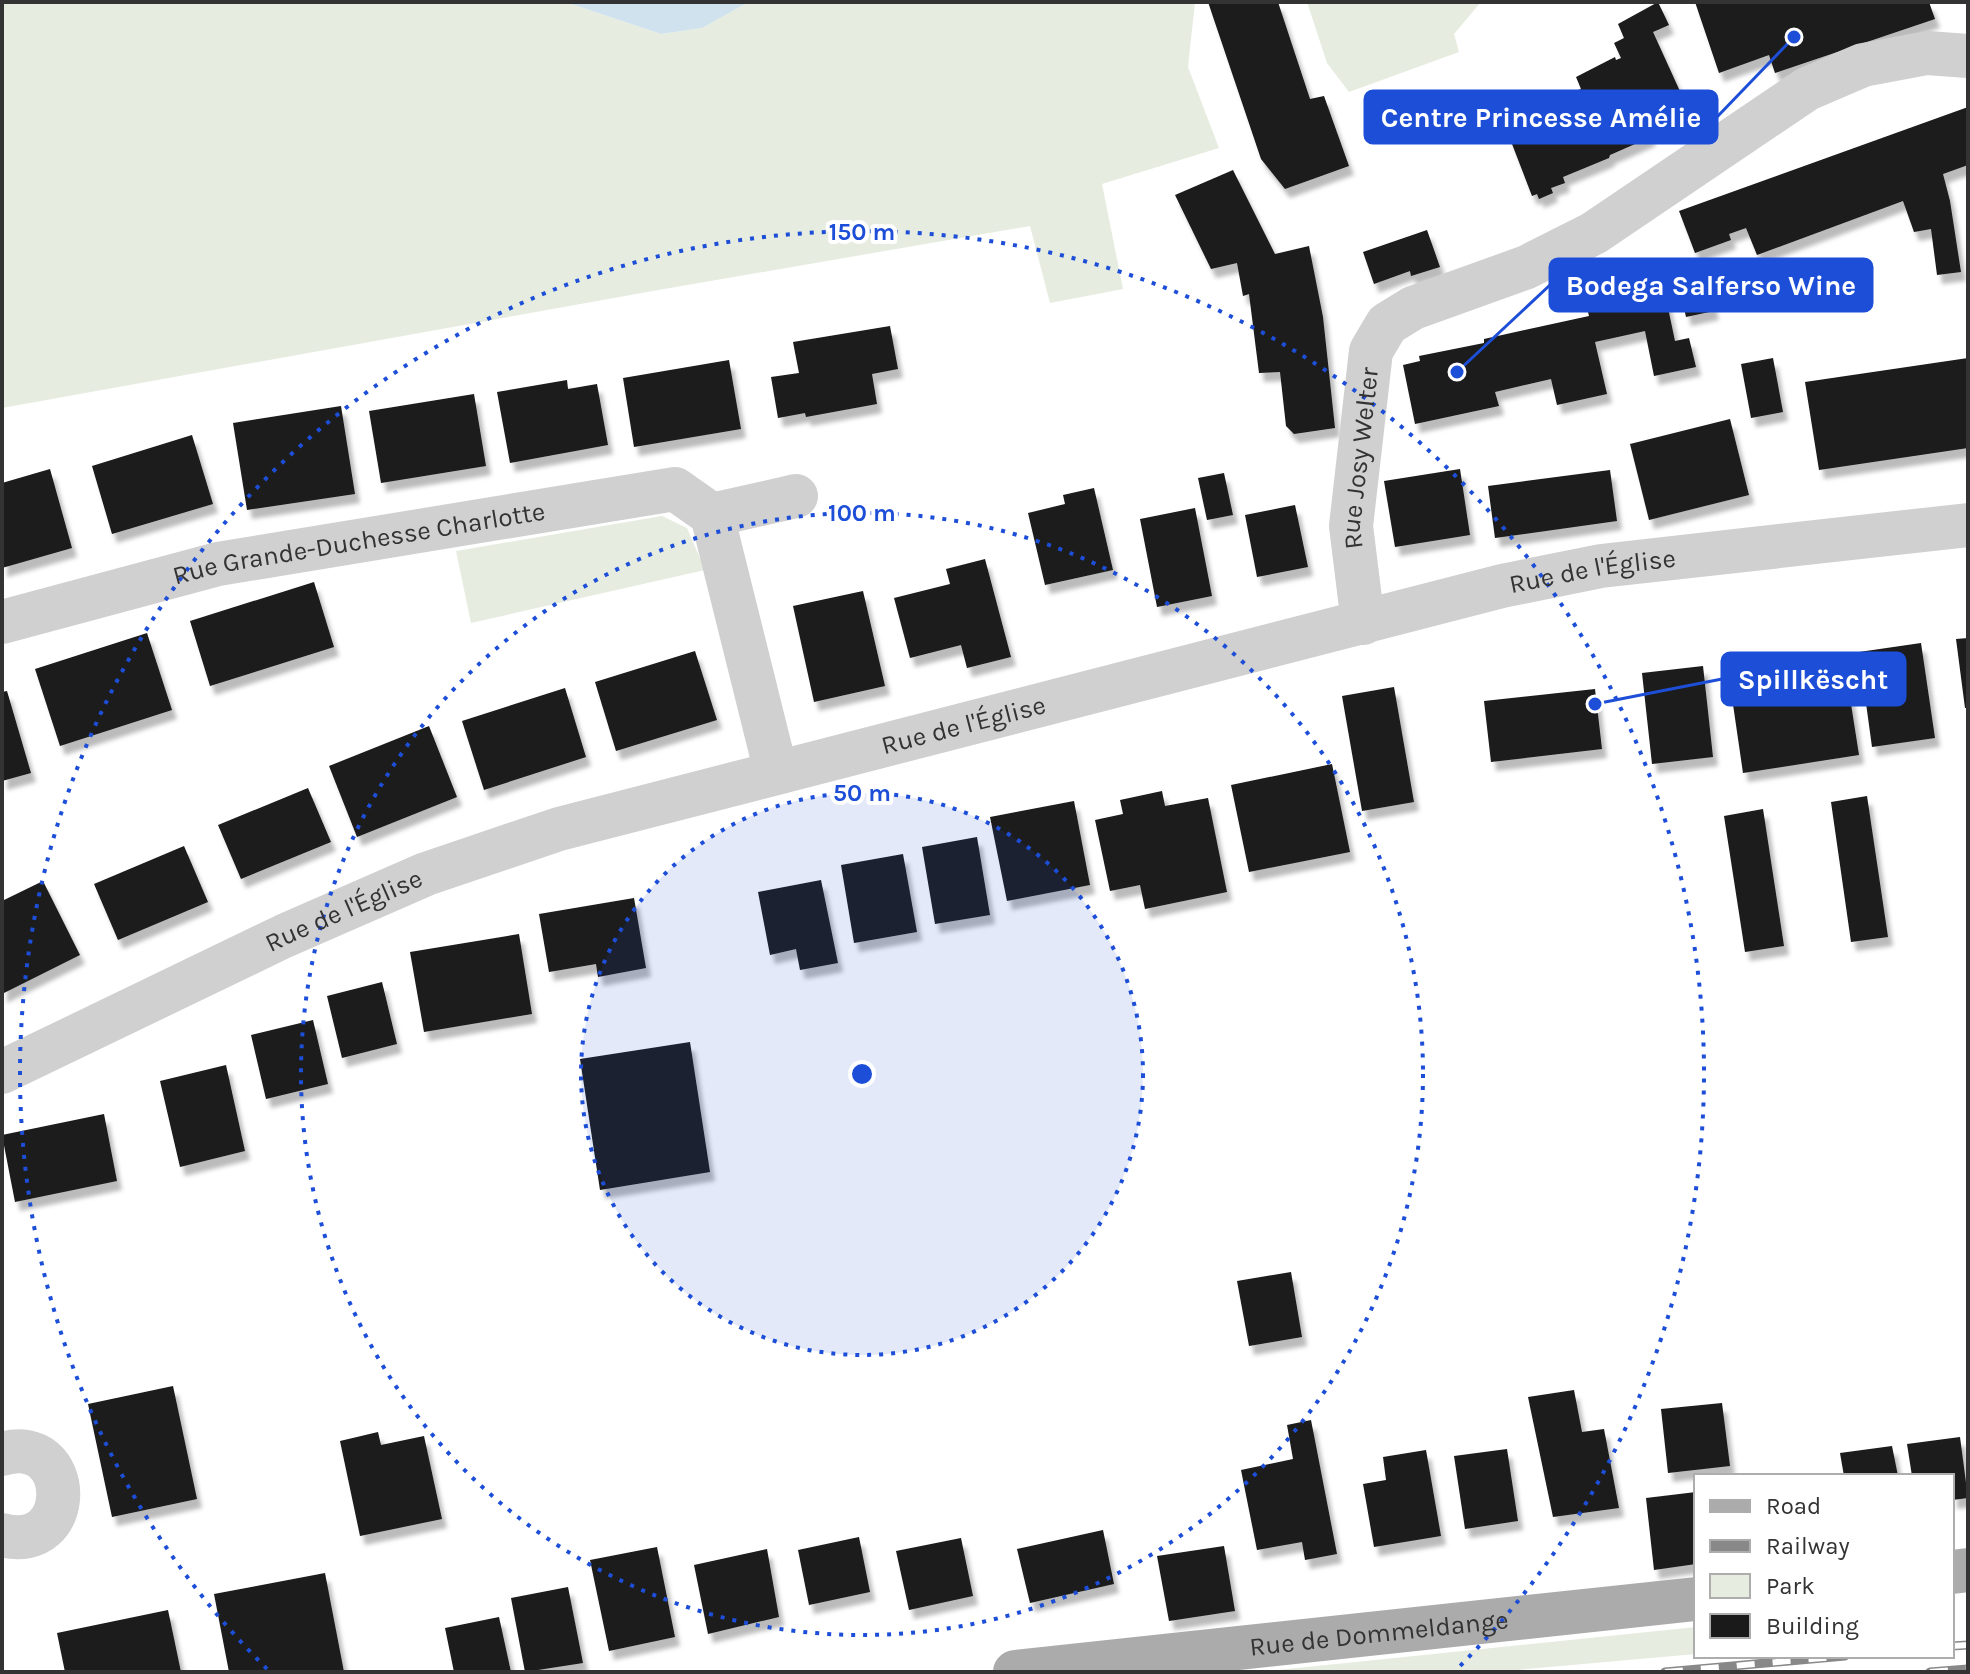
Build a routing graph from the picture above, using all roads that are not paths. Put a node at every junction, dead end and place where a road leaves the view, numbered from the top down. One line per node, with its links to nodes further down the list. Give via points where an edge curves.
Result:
1 (1968, 56): 6 (street, Rue Josy Welter, via 1927,53 1863,65 1807,89 1594,233 1527,267 1413,308 1387,324 1371,351 1351,526)
2 (796, 496): 3 (street)
3 (712, 515): 5 (street, Rue Grande-Duchesse Charlotte, via 675,489 218,564); 7 (street)
4 (1968, 525): 6 (street, Rue de l'Église, via 1601,566)
5 (2, 622)
6 (1363, 623): 7 (street, Rue de l'Église)
7 (776, 772): 8 (street, Rue de l'Église, via 559,829 426,874)
8 (2, 1072)
9 (3, 1448): 10 (street, via 44,1461 53,1470 60,1496 51,1521 41,1530 15,1538)
10 (2, 1535)
11 (1694, 1599): 12 (main road, Rue de Dommeldange)
12 (1015, 1672)

